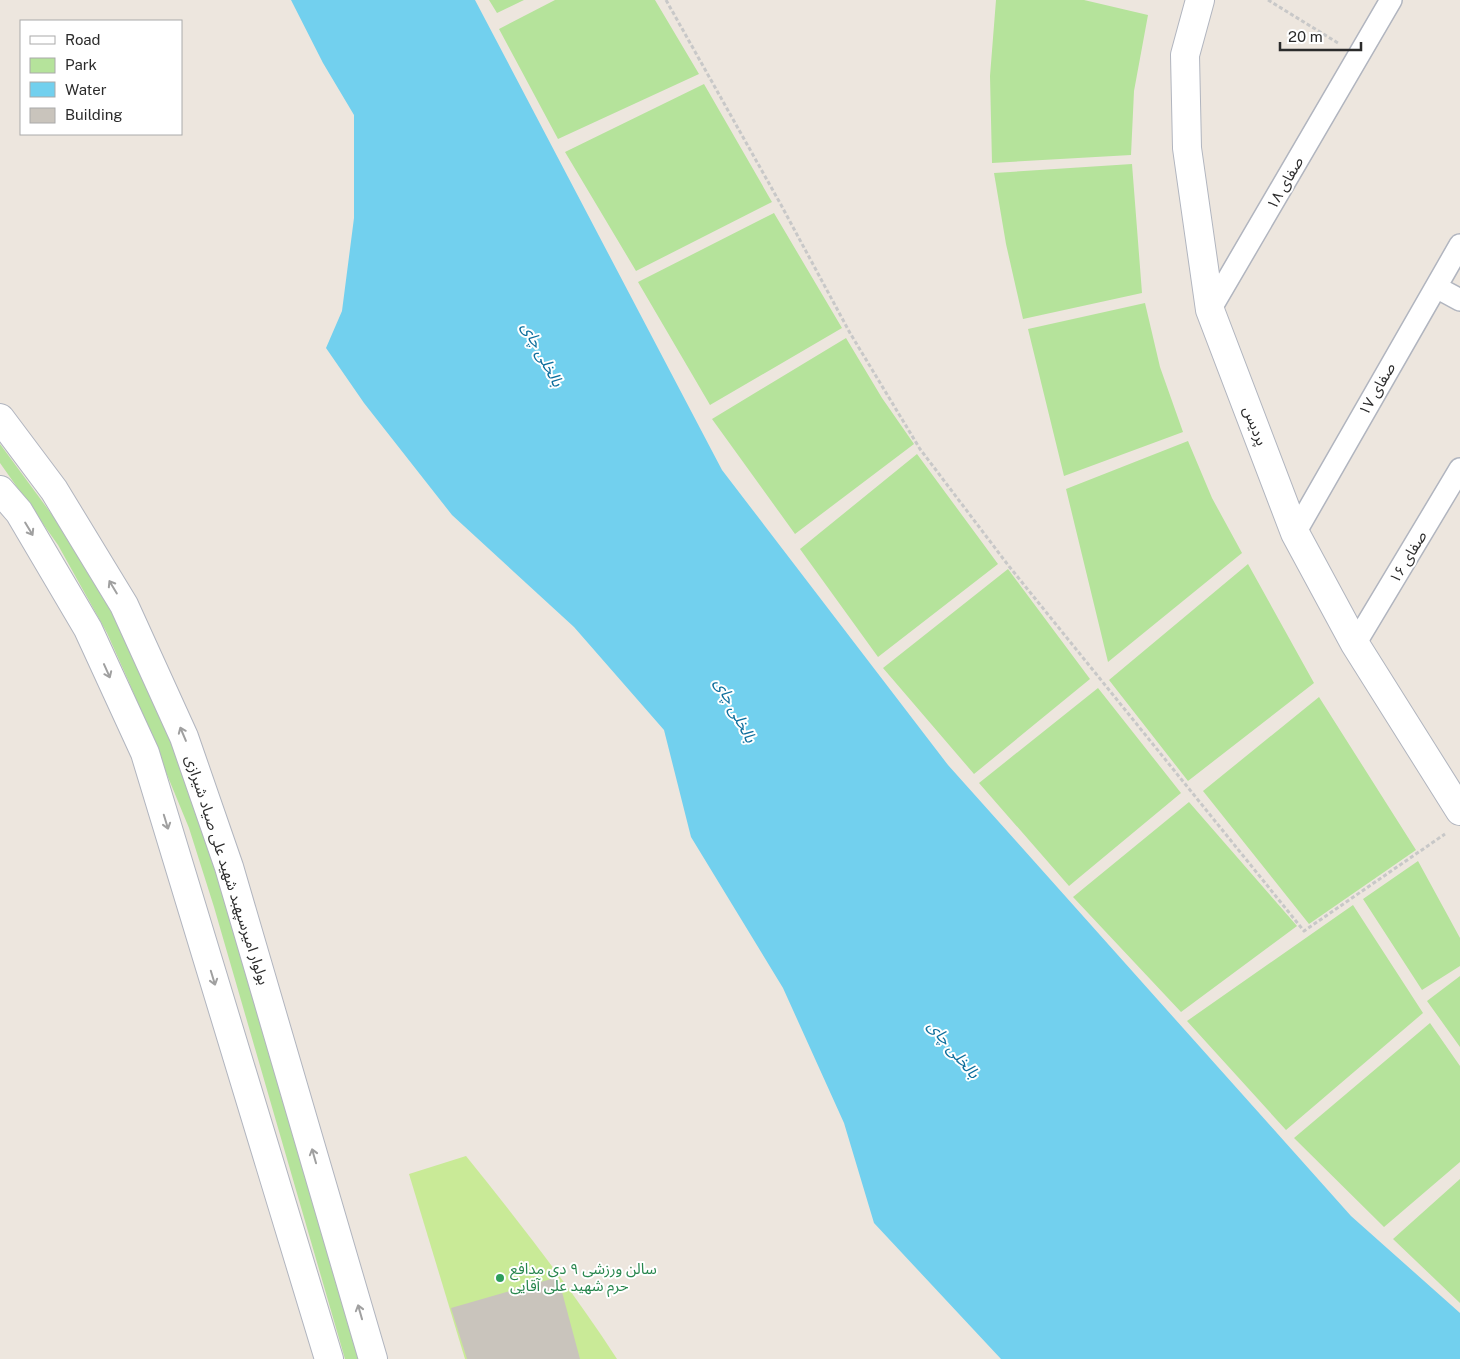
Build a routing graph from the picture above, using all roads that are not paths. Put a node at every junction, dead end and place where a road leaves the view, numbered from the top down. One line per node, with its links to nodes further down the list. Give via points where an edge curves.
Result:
1 (1200, 0): 6 (main road, پردیس, via 1185,55 1188,148)
2 (1391, 0): 6 (street, صفای ۱۸)
3 (1460, 245): 4 (street, صفای ۱۷)
4 (1436, 287): 5 (street); 10 (street, صفای ۱۷)
5 (1460, 300)
6 (1210, 310): 10 (main road, پردیس)
7 (0, 418): 14 (main road, بولوار امیرسپهبد شهید علی صیاد شیرازی, one-way to 7, via 229,867 184,737 124,605 54,490)
8 (1460, 469): 11 (street, صفای ۱۶)
9 (0, 490): 13 (main road, one-way to 13, via 19,512 88,629 145,753)
10 (1295, 533): 11 (main road, پردیس)
11 (1355, 644): 12 (main road, پردیس)
12 (1456, 820)
13 (329, 1359)
14 (373, 1359)

